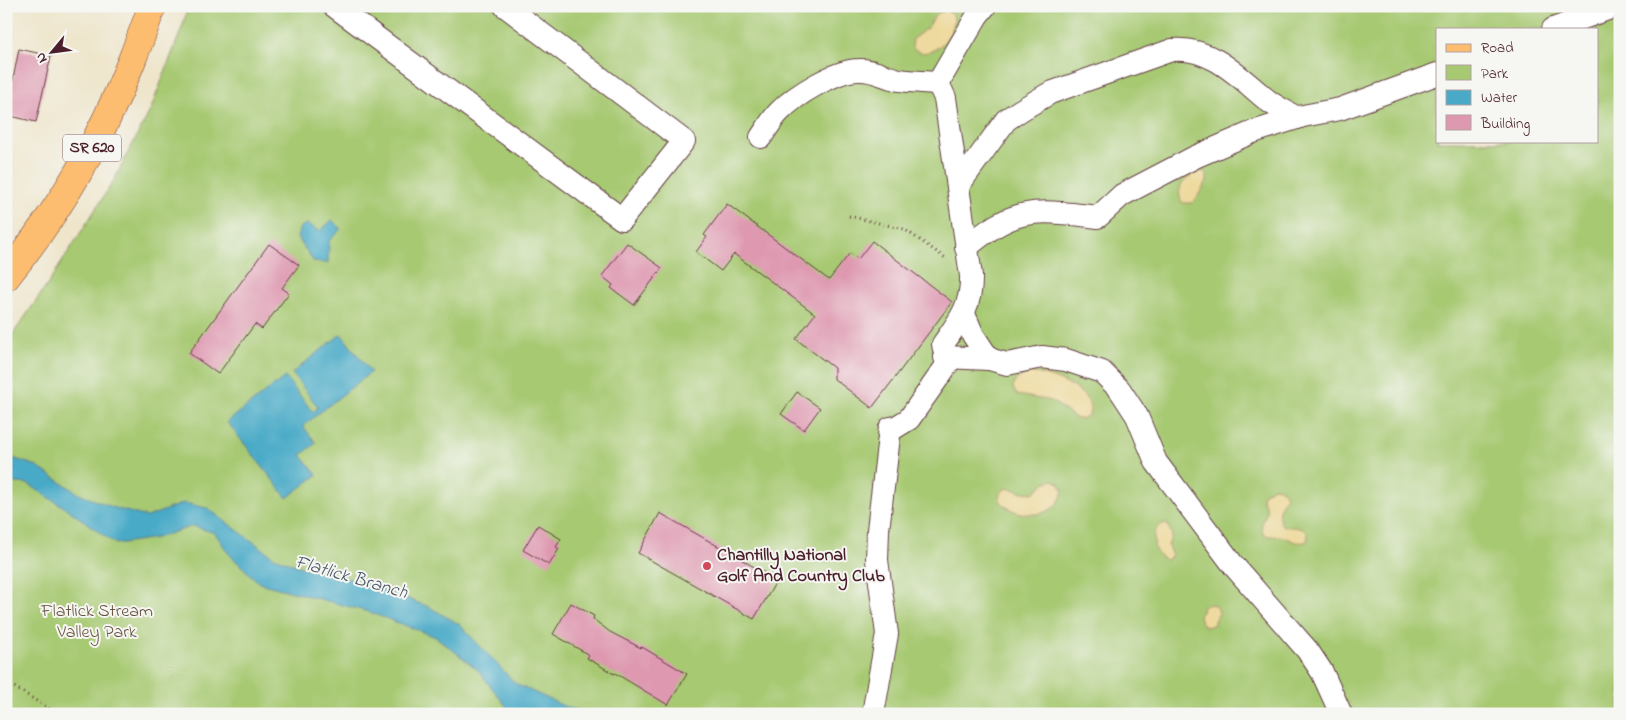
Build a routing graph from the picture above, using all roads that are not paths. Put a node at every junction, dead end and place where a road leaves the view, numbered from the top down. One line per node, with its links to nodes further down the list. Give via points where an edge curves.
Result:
1 (152, 6): 13 (main road, SR 620, via 114,106 80,172 35,240)
2 (334, 6): 3 (lane, via 622,219 684,141)
3 (505, 6)
4 (986, 6): 8 (lane)
5 (1616, 6): 6 (lane)
6 (1556, 28)
7 (1436, 74): 9 (lane, via 1340,108)
8 (938, 83): 10 (lane, via 899,80 877,72 848,71 824,81 779,112); 11 (lane, via 945,98)
9 (1297, 118): 11 (lane, via 1269,101 1216,59 1186,48 1172,50 1050,93 1021,110 1006,120); 12 (lane, via 1253,132 1195,157 1122,195 1098,217 1041,212 1023,214 999,223)
10 (761, 137)
11 (958, 186): 12 (lane)
12 (966, 248): 14 (lane, via 971,289)
13 (6, 276)
14 (964, 314): 15 (lane, via 942,344); 16 (lane)
15 (945, 357): 16 (lane); 17 (lane, via 947,365 909,419 890,428 887,441 877,560 887,634)
16 (989, 359): 18 (lane, via 1007,364 1042,357 1066,360 1102,372 1120,390 1136,416 1156,462 1234,566 1308,651 1327,680)
17 (873, 714)
18 (1342, 714)

